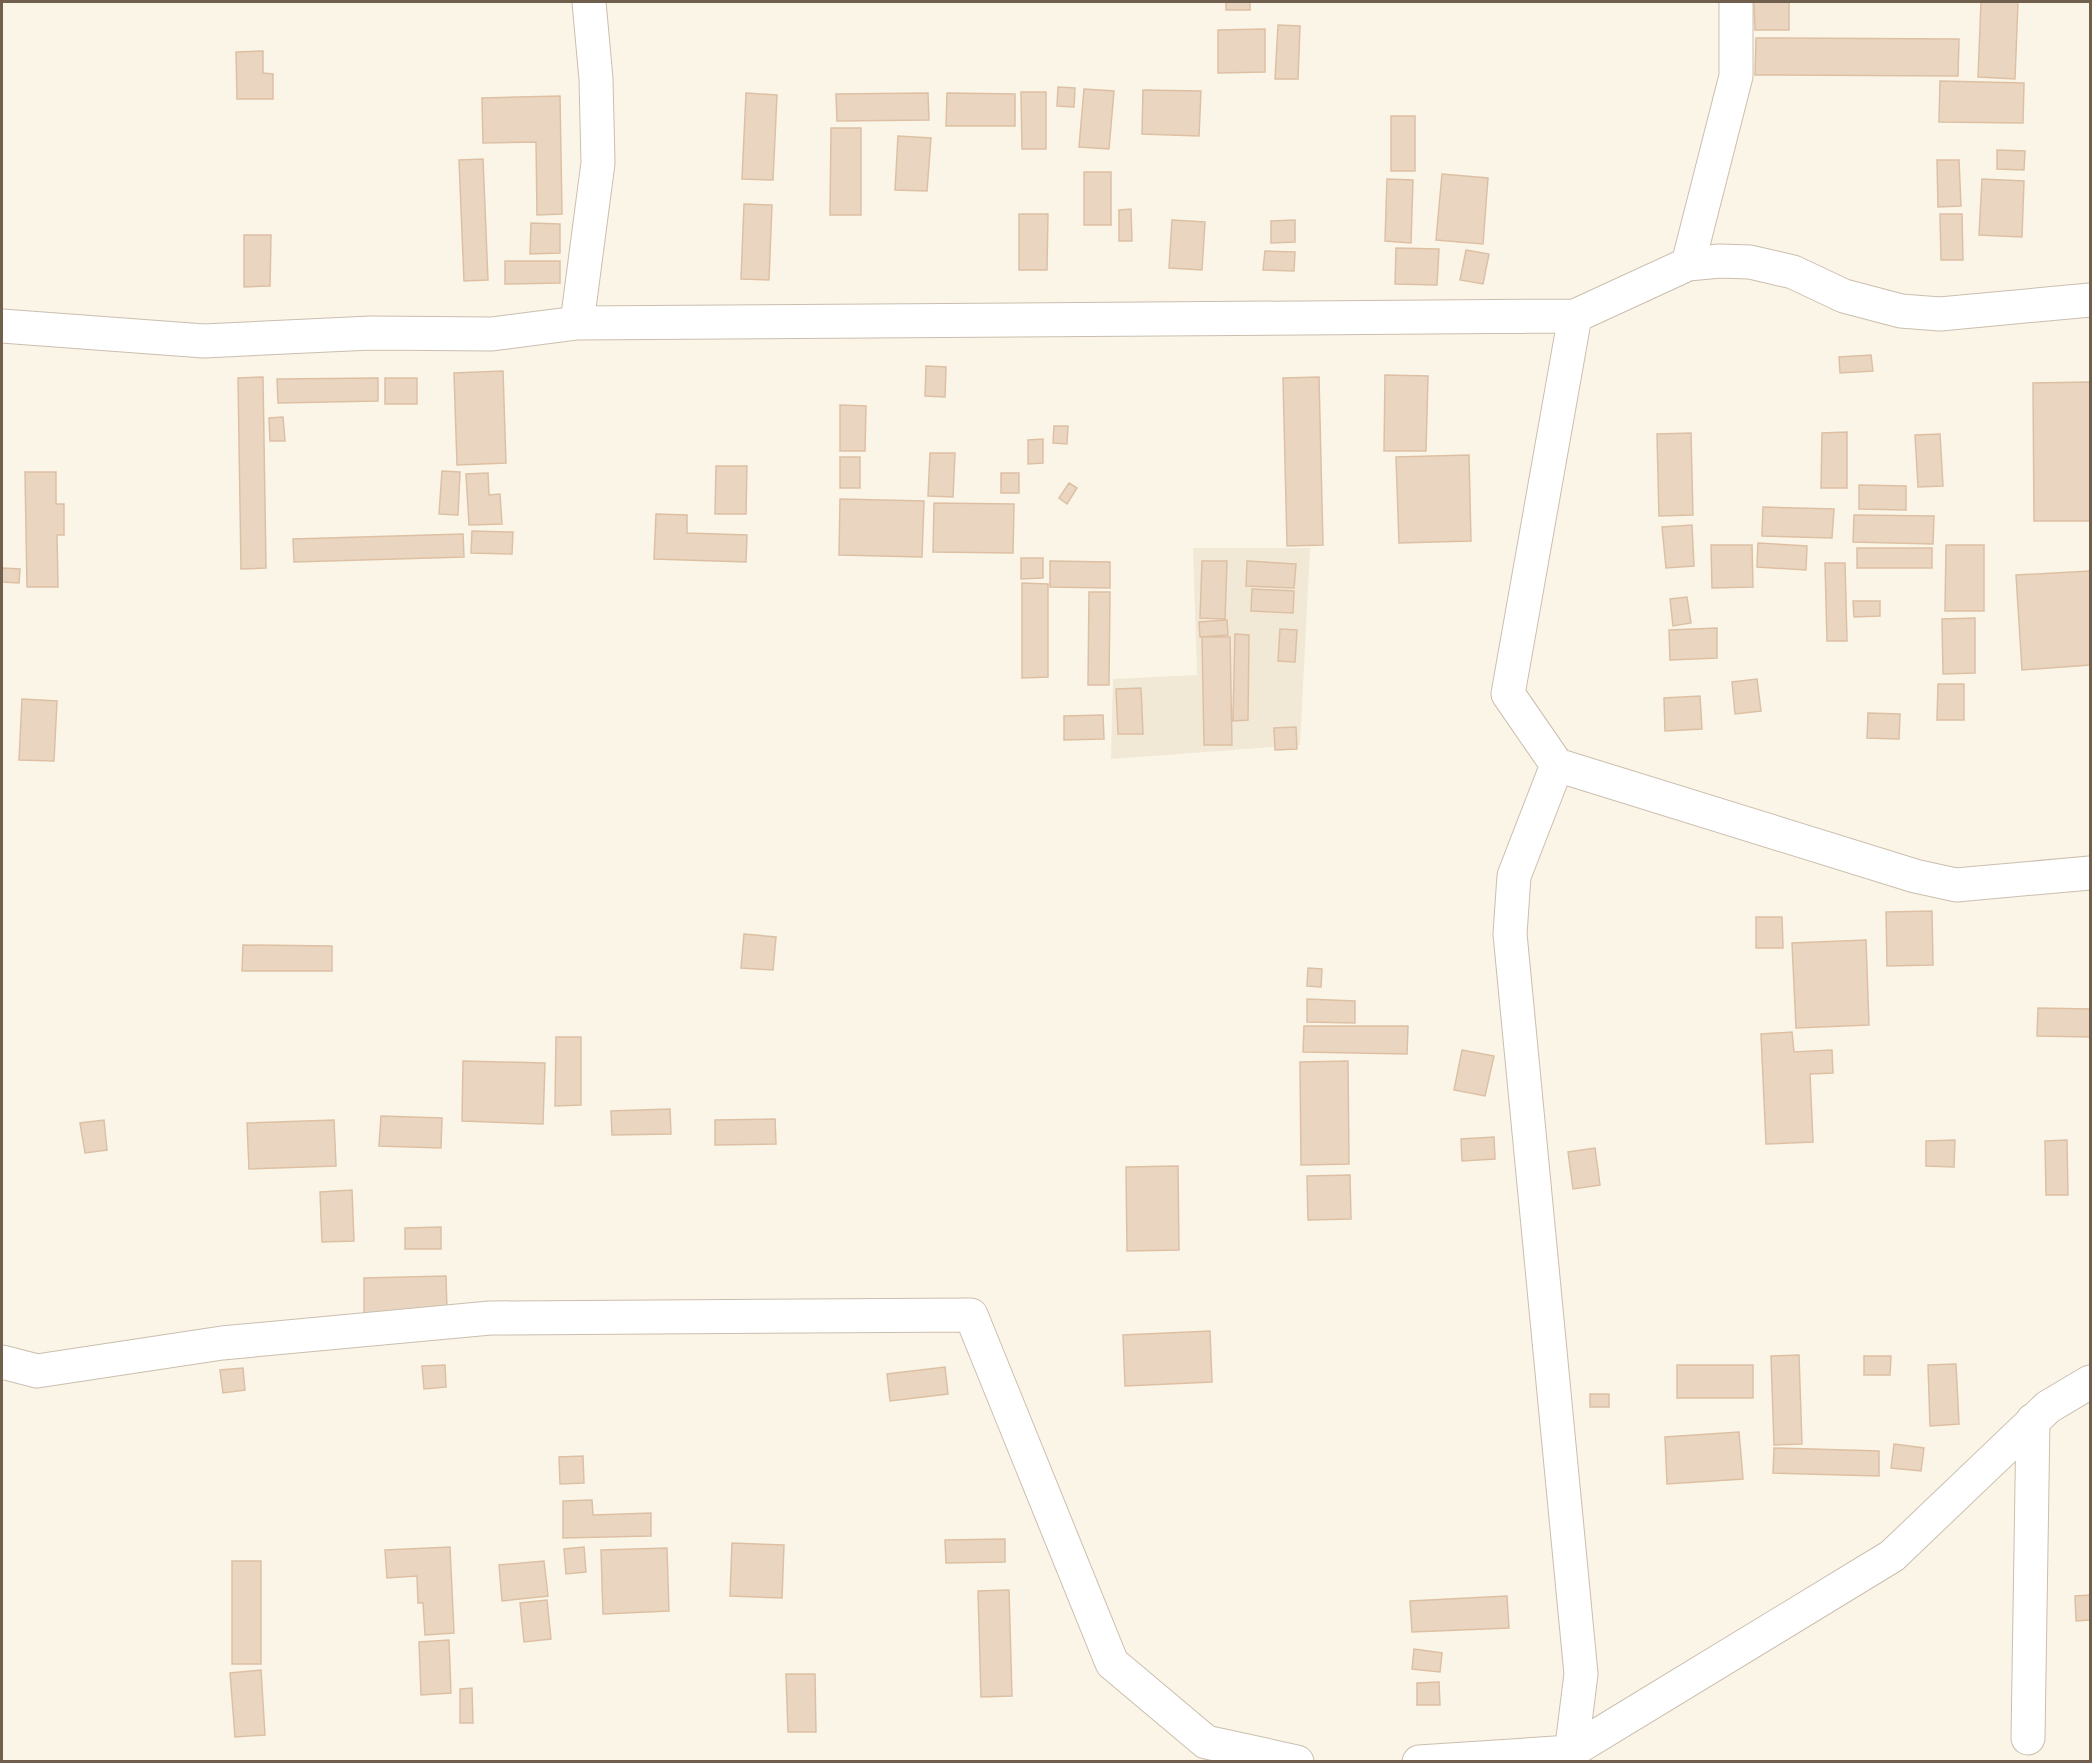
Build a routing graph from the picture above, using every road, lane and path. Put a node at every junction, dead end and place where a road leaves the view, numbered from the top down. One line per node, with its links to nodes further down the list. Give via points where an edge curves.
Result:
1 (589, 2): 6 (street, via 598,163)
2 (1736, 2): 3 (street, via 1736,76)
3 (1688, 264): 4 (street, via 1750,262 1792,272 1844,296 1901,311 1940,314); 5 (street)
4 (2091, 300)
5 (1575, 316): 6 (street); 8 (street, via 1508,694)
6 (578, 323): 7 (street, via 492,334 371,333 204,341)
7 (2, 326)
8 (1557, 765): 9 (street, via 1956,885); 14 (street, via 1515,876 1510,934 1581,1674)
9 (2091, 873)
10 (2, 1362): 15 (street, via 37,1371 222,1343 490,1318 971,1315 1112,1663 1206,1742)
11 (2091, 1382): 12 (street)
12 (2033, 1420): 13 (street); 14 (street, via 1892,1556)
13 (2028, 1738)
14 (1570, 1756): 16 (street)
15 (1297, 1761)
16 (1419, 1761)

